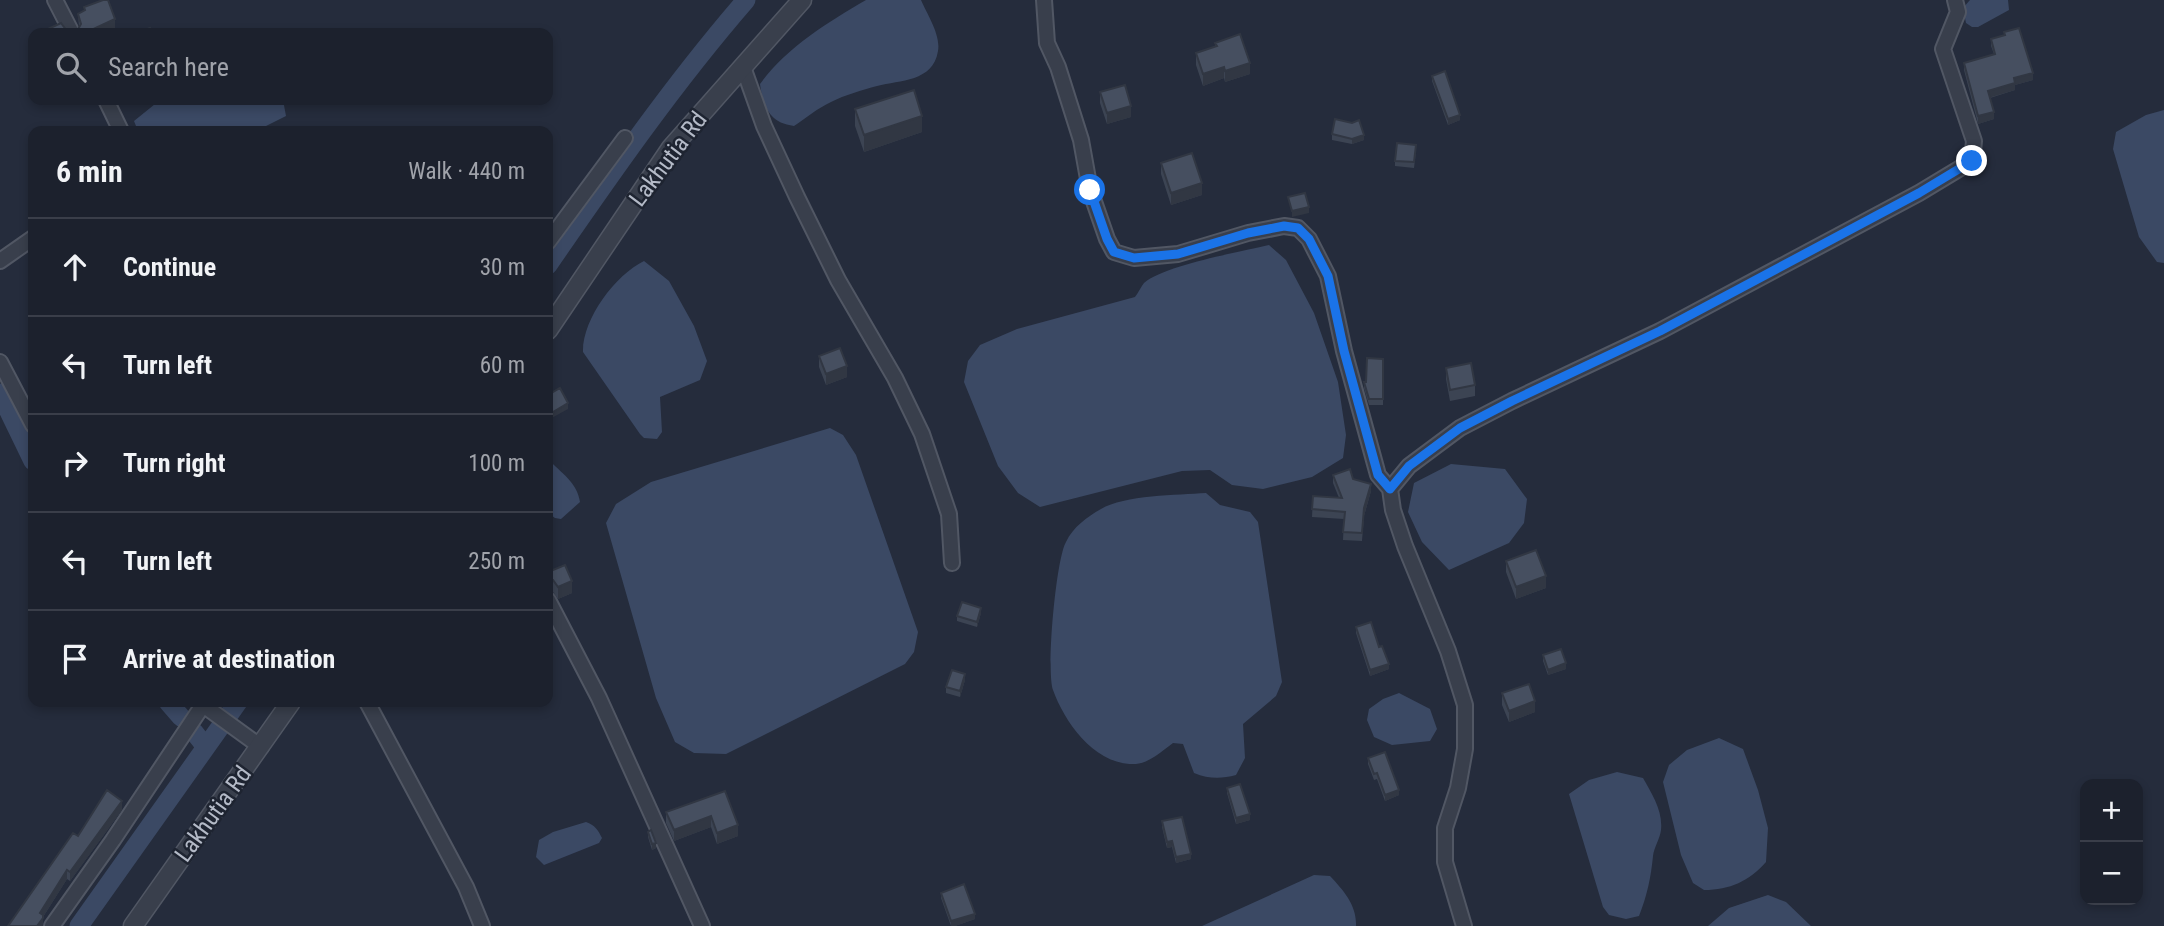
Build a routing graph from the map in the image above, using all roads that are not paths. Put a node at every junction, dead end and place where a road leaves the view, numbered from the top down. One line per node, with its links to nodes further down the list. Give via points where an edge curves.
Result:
1 (55, 0): 5 (street)
2 (803, 0): 6 (street, Lakhutia Rd)
3 (1044, 0): 16 (street, via 1047,43 1081,140 1090,190 1114,252 1134,258 1178,254 1260,231 1298,228 1328,276 1378,475)
4 (1955, 0): 16 (street, via 1958,12 1943,49 1974,141 1972,161 1660,331 1460,428 1409,466)
5 (69, 28)
6 (743, 67): 13 (street, Lakhutia Rd, via 671,148); 17 (street, via 797,197 922,435 950,514)
7 (108, 105): 8 (street)
8 (119, 126)
9 (625, 138): 10 (street)
10 (553, 235)
11 (28, 241): 12 (street)
12 (0, 261)
13 (553, 323)
14 (0, 362): 15 (street)
15 (28, 415)
16 (1390, 489): 28 (street, via 1405,546 1465,705 1465,749 1445,828 1445,862)
17 (952, 563)
18 (553, 610): 27 (street, via 599,698)
19 (199, 707): 24 (street)
20 (207, 707): 23 (street)
21 (288, 707): 23 (street, Lakhutia Rd)
22 (370, 707): 26 (street, via 466,887)
23 (261, 747): 25 (street, Lakhutia Rd)
24 (52, 926)
25 (133, 926)
26 (482, 926)
27 (702, 926)
28 (1464, 926)

